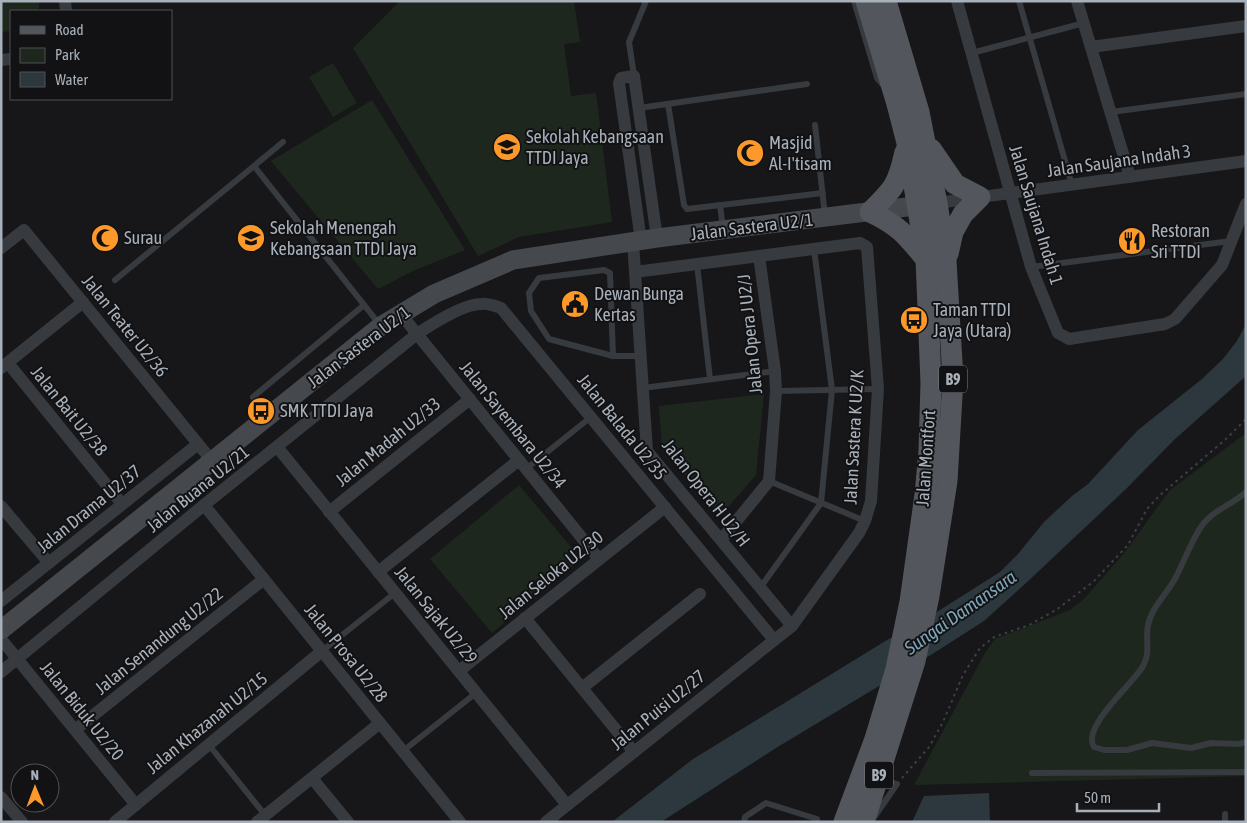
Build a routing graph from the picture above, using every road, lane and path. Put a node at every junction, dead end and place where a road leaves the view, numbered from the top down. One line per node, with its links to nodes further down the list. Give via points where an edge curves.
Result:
1 (646, 1): 13 (lane, via 629,42)
2 (854, 1): 17 (lane, via 877,78)
3 (866, 1): 17 (main road, Jalan Montfort / B9)
4 (886, 1): 21 (main road, Jalan Montfort / B9, via 919,112)
5 (958, 1): 12 (street, Jalan Saujana Indah 1)
6 (1019, 1): 10 (lane)
7 (1077, 1): 8 (street)
8 (1084, 23): 10 (lane); 11 (street)
9 (1246, 26): 11 (street)
10 (1030, 38): 12 (lane); 26 (lane)
11 (1091, 47): 19 (street)
12 (972, 53): 28 (street, Jalan Saujana Indah 1)
13 (634, 76): 18 (street); 36 (street, via 621,78 619,83)
14 (807, 84): 16 (lane)
15 (1246, 94): 19 (lane)
16 (668, 104): 18 (lane); 32 (lane, via 684,205 687,209)
17 (897, 104): 21 (main road, Jalan Montfort / B9)
18 (639, 108): 36 (street)
19 (1111, 112): 25 (street)
20 (815, 125): 27 (lane)
21 (916, 141): 29 (main road, via 955,184); 30 (main road, Jalan Montfort / B9); 33 (main road, via 890,194)
22 (283, 142): 24 (lane)
23 (1246, 161): 25 (street, Jalan Saujana Indah 3)
24 (254, 166): 45 (lane); 47 (lane)
25 (1130, 177): 26 (street, Jalan Saujana Indah 3)
26 (1072, 185): 28 (street, Jalan Saujana Indah 3)
27 (823, 193): 32 (lane); 34 (lane)
28 (1009, 193): 29 (street, Jalan Saujana Indah 3); 43 (street, Jalan Saujana Indah 1)
29 (980, 197): 30 (street, Jalan Saujana Indah 3); 41 (main road, via 962,214)
30 (927, 204): 33 (street, Jalan Sastera U2/1); 41 (main road, Jalan Montfort / B9)
31 (1246, 204): 37 (street, Jalan Saujana Indah 1)
32 (720, 205): 35 (lane)
33 (870, 212): 34 (street, Jalan Sastera U2/1); 41 (main road, via 890,221)
34 (825, 218): 35 (street, Jalan Sastera U2/1)
35 (723, 230): 36 (street, Jalan Sastera U2/1)
36 (644, 240): 44 (street, Jalan Opera H U2/H); 48 (street, Jalan Sastera U2/1, via 513,260 434,294)
37 (1231, 240): 43 (lane); 43 (street, Jalan Saujana Indah 1, via 1222,265 1175,319 1165,324 1069,339 1058,333)
38 (1, 248): 46 (street, Jalan Teater U2/36, via 24,230)
39 (814, 249): 40 (street, Jalan Sastera K U2/K); 57 (street, Jalan Sastera K U2/K, via 860,243 867,247); 58 (lane)
40 (759, 256): 42 (street, Jalan Sastera K U2/K); 54 (street, Jalan Opera J U2/J)
41 (936, 259): 103 (main road, Jalan Montfort / B9, via 953,379 947,481 930,596 915,661); 120 (main road, Jalan Montfort / B9, via 928,460 910,602 896,669 875,739)
42 (697, 264): 44 (street, Jalan Sastera K U2/K); 55 (lane)
43 (1031, 267)
44 (635, 272): 52 (street, Jalan Opera H U2/H)
45 (115, 280)
46 (83, 302): 53 (street); 64 (street, Jalan Teater U2/36)
47 (364, 305): 49 (lane); 60 (lane)
48 (400, 313): 49 (street, Jalan Sastera U2/1); 50 (street, Jalan Sayembara U2/34)
49 (381, 326): 66 (street, Jalan Sastera U2/1)
50 (417, 334): 61 (street, Jalan Sayembara U2/34); 62 (street, Jalan Balada U2/35, via 443,317 479,304 501,308); 65 (street, Jalan Buana U2/21)
51 (613, 356): 51 (lane, via 549,339 531,310 528,293 539,278 604,270 610,273); 52 (lane)
52 (640, 356): 56 (street, Jalan Opera H U2/H)
53 (5, 365): 71 (street, Jalan Bait U2/38)
54 (775, 370): 55 (lane); 59 (street, Jalan Opera J U2/J)
55 (710, 379): 56 (lane)
56 (643, 388): 77 (street, Jalan Opera H U2/H, via 647,451)
57 (878, 389): 58 (lane); 76 (street, Jalan Sastera K U2/K, via 871,502)
58 (832, 390): 59 (lane); 70 (lane)
59 (776, 391): 68 (street, Jalan Opera J U2/J)
60 (252, 397)
61 (470, 399): 67 (street, Jalan Sayembara U2/34); 75 (street, Jalan Madah U2/33)
62 (591, 417): 67 (lane); 74 (street, Jalan Balada U2/35)
63 (1246, 419): 107 (path, via 1159,496 1147,509 1128,545 1093,582 1056,610 1028,625 994,637 980,648 963,675 929,747)
64 (198, 444): 66 (street, Jalan Teater U2/36); 71 (street, Jalan Drama U2/37)
65 (278, 448): 73 (street, Jalan Buana U2/21); 75 (street, Jalan Sajak U2/29)
66 (212, 461): 88 (street, Jalan Sastera U2/1)
67 (522, 464): 78 (street, Jalan Sayembara U2/34); 80 (street)
68 (768, 481): 70 (lane); 77 (street)
69 (1246, 492): 99 (lane, via 1210,516 1201,526 1177,576 1151,616 1144,665 1104,713 1091,738 1094,747 1104,750 1127,750 1152,742 1181,748)
70 (821, 503): 76 (lane); 82 (lane)
71 (122, 504): 79 (street, Jalan Drama U2/37)
72 (1, 506): 79 (street)
73 (204, 506): 81 (street, Jalan Prosa U2/28); 92 (street, Jalan Buana U2/21)
74 (665, 506): 78 (street, Jalan Seloka U2/30); 90 (street, Jalan Balada U2/35)
75 (329, 512): 80 (street, Jalan Sajak U2/29)
76 (865, 521): 87 (street, Jalan Sastera K U2/K)
77 (721, 540): 82 (street, Jalan Opera H U2/H)
78 (599, 559): 86 (street, Jalan Seloka U2/30)
79 (49, 563): 85 (street, Jalan Drama U2/37)
80 (378, 572): 83 (street, Jalan Sajak U2/29)
81 (264, 579): 91 (street, Jalan Prosa U2/28); 98 (street, Jalan Senandung U2/22)
82 (760, 588): 87 (street, Jalan Opera H U2/H)
83 (395, 593): 91 (lane); 93 (street, Jalan Sajak U2/29)
84 (700, 594): 95 (street)
85 (1, 601)
86 (525, 618): 93 (street, Jalan Seloka U2/30); 95 (street)
87 (792, 626): 90 (street, Jalan Puisi U2/27)
88 (1, 630)
89 (1, 639): 92 (street, Jalan Biduk U2/20)
90 (774, 640): 102 (street, Jalan Puisi U2/27)
91 (322, 651): 97 (street, Jalan Prosa U2/28); 100 (street, Jalan Khazanah U2/15)
92 (17, 659): 94 (street, Jalan Buana U2/21); 98 (street, Jalan Biduk U2/20)
93 (458, 671): 96 (street, Jalan Sajak U2/29)
94 (1, 672)
95 (582, 688): 102 (street)
96 (476, 693): 101 (lane); 110 (street, Jalan Sajak U2/29)
97 (380, 723): 101 (street, Jalan Prosa U2/28); 106 (street)
98 (75, 730): 109 (street, Jalan Biduk U2/20)
99 (1246, 742)
100 (209, 745): 109 (street, Jalan Khazanah U2/15); 112 (lane)
101 (403, 751): 117 (street, Jalan Prosa U2/28)
102 (634, 752): 110 (street, Jalan Puisi U2/27)
103 (880, 771): 107 (lane, via 887,781); 121 (main road, Jalan Montfort / B9)
104 (1246, 772): 105 (lane)
105 (1032, 773)
106 (312, 778): 112 (street); 116 (street)
107 (897, 784): 122 (lane)
108 (1, 797): 114 (street)
109 (136, 805): 115 (street, Jalan Khazanah U2/15)
110 (567, 805): 118 (street, Jalan Puisi U2/27)
111 (1225, 814): 123 (lane)
112 (261, 818)
113 (816, 820): 119 (lane, via 766,802)
114 (22, 822)
115 (114, 822)
116 (348, 822)
117 (460, 822)
118 (546, 822)
119 (744, 822)
120 (844, 822)
121 (864, 822)
122 (870, 822)
123 (1225, 822)

